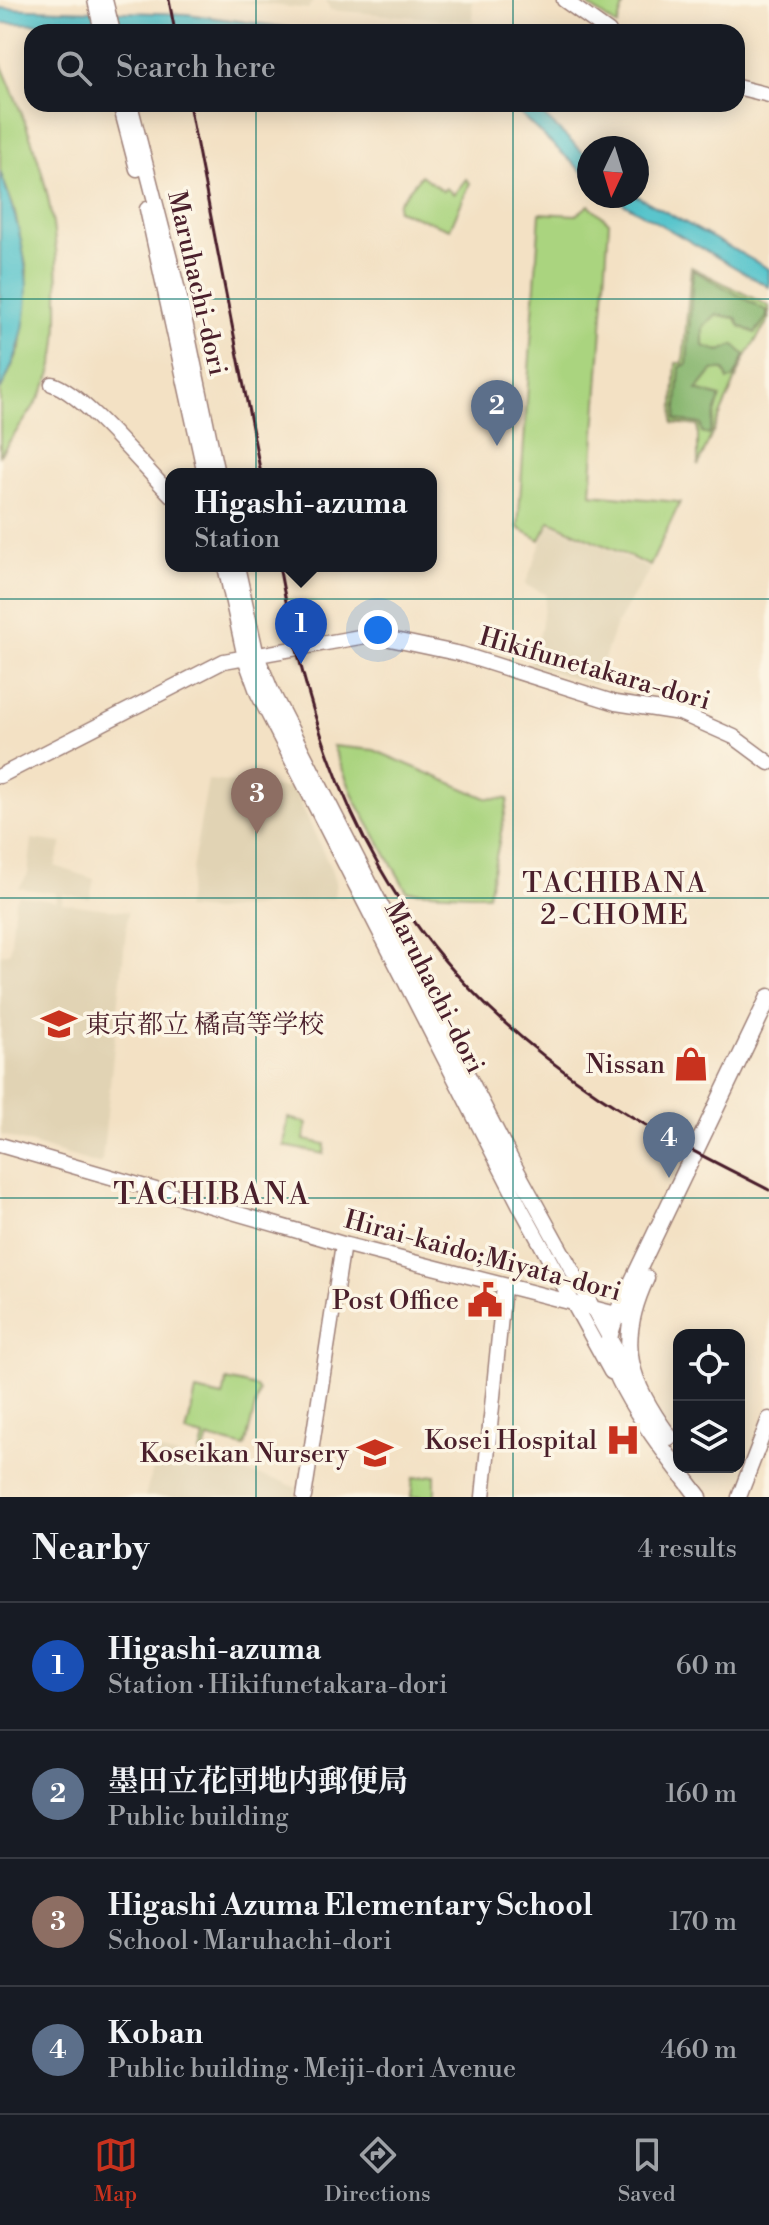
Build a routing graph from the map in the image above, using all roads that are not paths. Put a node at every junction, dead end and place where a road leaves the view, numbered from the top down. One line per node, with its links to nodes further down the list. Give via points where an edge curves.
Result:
1 (95, 0): 4 (main road)
2 (105, 0): 5 (main road)
3 (564, 0): 6 (main road)
4 (100, 24)
5 (111, 24)
6 (598, 24)
7 (745, 89): 8 (main road)
8 (769, 95)
9 (122, 112): 11 (main road, Maruhachi-dori)
10 (132, 112): 11 (main road, Maruhachi-dori)
11 (153, 216): 13 (main road, Maruhachi-dori); 14 (main road, Maruhachi-dori)
12 (52, 384): 15 (main road, via 90,411)
13 (204, 468)
14 (216, 468)
15 (165, 489)
16 (227, 572): 18 (main road, Maruhachi-dori)
17 (238, 572): 18 (main road, Maruhachi-dori)
18 (251, 657): 19 (main road, Hikifunetakara-dori, via 350,637 391,637 610,701 680,713 734,737); 20 (main road, Hikifunetakara-dori, via 224,661); 26 (main road, Maruhachi-dori, via 258,694); 27 (main road, Maruhachi-dori)
19 (769, 763)
20 (0, 776)
21 (769, 997): 28 (main road)
22 (769, 1020): 28 (main road)
23 (0, 1145): 24 (main road, Hirai-kaido;Miyata-dori)
24 (343, 1244): 25 (main road, Hirai-kaido;Miyata-dori); 35 (main road)
25 (504, 1286): 26 (main road, Hirai-kaido;Miyata-dori); 36 (main road)
26 (572, 1304): 27 (main road, Hirai-kaido;Miyata-dori); 31 (main road, Maruhachi-dori)
27 (592, 1309): 28 (main road, Hirai-kaido;Miyata-dori); 29 (main road, Maruhachi-dori)
28 (624, 1316): 29 (main road); 30 (main road)
29 (609, 1340): 30 (main road, Maruhachi-dori); 31 (main road, via 612,1360)
30 (637, 1388): 33 (main road)
31 (639, 1416): 37 (main road)
32 (769, 1419): 39 (main road)
33 (673, 1443)
34 (694, 1473): 38 (main road)
35 (304, 1497)
36 (483, 1497)
37 (699, 1497)
38 (711, 1497)
39 (739, 1497)

